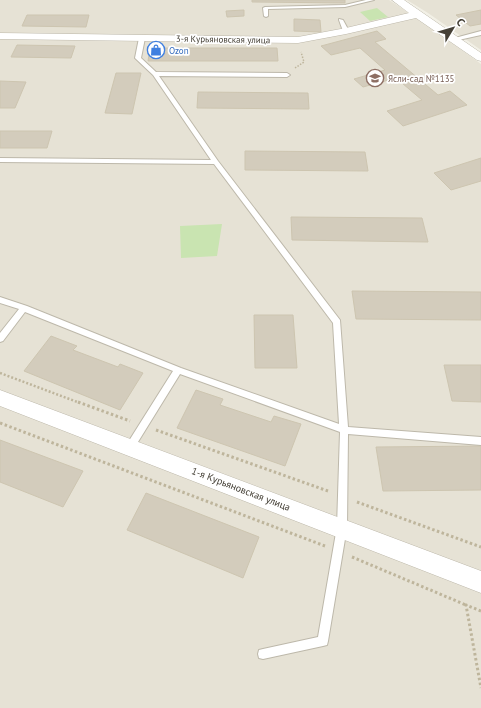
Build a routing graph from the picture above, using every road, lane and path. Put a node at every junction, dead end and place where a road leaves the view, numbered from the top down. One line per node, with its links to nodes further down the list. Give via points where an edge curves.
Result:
1 (372, 0): 4 (lane, via 345,6 265,8)
2 (397, 0): 3 (street)
3 (419, 14): 6 (street, 3-я Курьяновская улица); 10 (street)
4 (266, 16)
5 (341, 20): 6 (lane)
6 (346, 31): 11 (street, 3-я Курьяновская улица)
7 (481, 33): 10 (lane)
8 (0, 37): 9 (street, 3-я Курьяновская улица)
9 (142, 38): 11 (street, 3-я Курьяновская улица); 13 (lane, via 138,58)
10 (454, 39): 12 (street)
11 (298, 40): 14 (path, via 304,62)
12 (481, 58)
13 (155, 74): 14 (lane); 16 (lane)
14 (287, 75)
15 (0, 160): 16 (lane)
16 (216, 162): 25 (lane, via 337,322)
17 (0, 300): 18 (lane)
18 (24, 308): 19 (lane); 20 (lane)
19 (0, 339)
20 (178, 370): 24 (lane); 25 (lane)
21 (0, 373): 24 (path)
22 (0, 398): 27 (street, 1-я Курьяновская улица)
23 (0, 423): 31 (path)
24 (143, 426): 27 (lane); 28 (path)
25 (344, 430): 26 (lane); 28 (lane)
26 (481, 441)
27 (130, 447): 29 (street, 1-я Курьяновская улица)
28 (343, 496): 29 (lane); 30 (path)
29 (342, 527): 31 (lane); 32 (street, 1-я Курьяновская улица)
30 (481, 547)
31 (339, 552): 33 (path); 35 (lane, via 323,641)
32 (481, 582)
33 (466, 605): 34 (path); 36 (path)
34 (481, 611)
35 (263, 654)
36 (481, 688)

